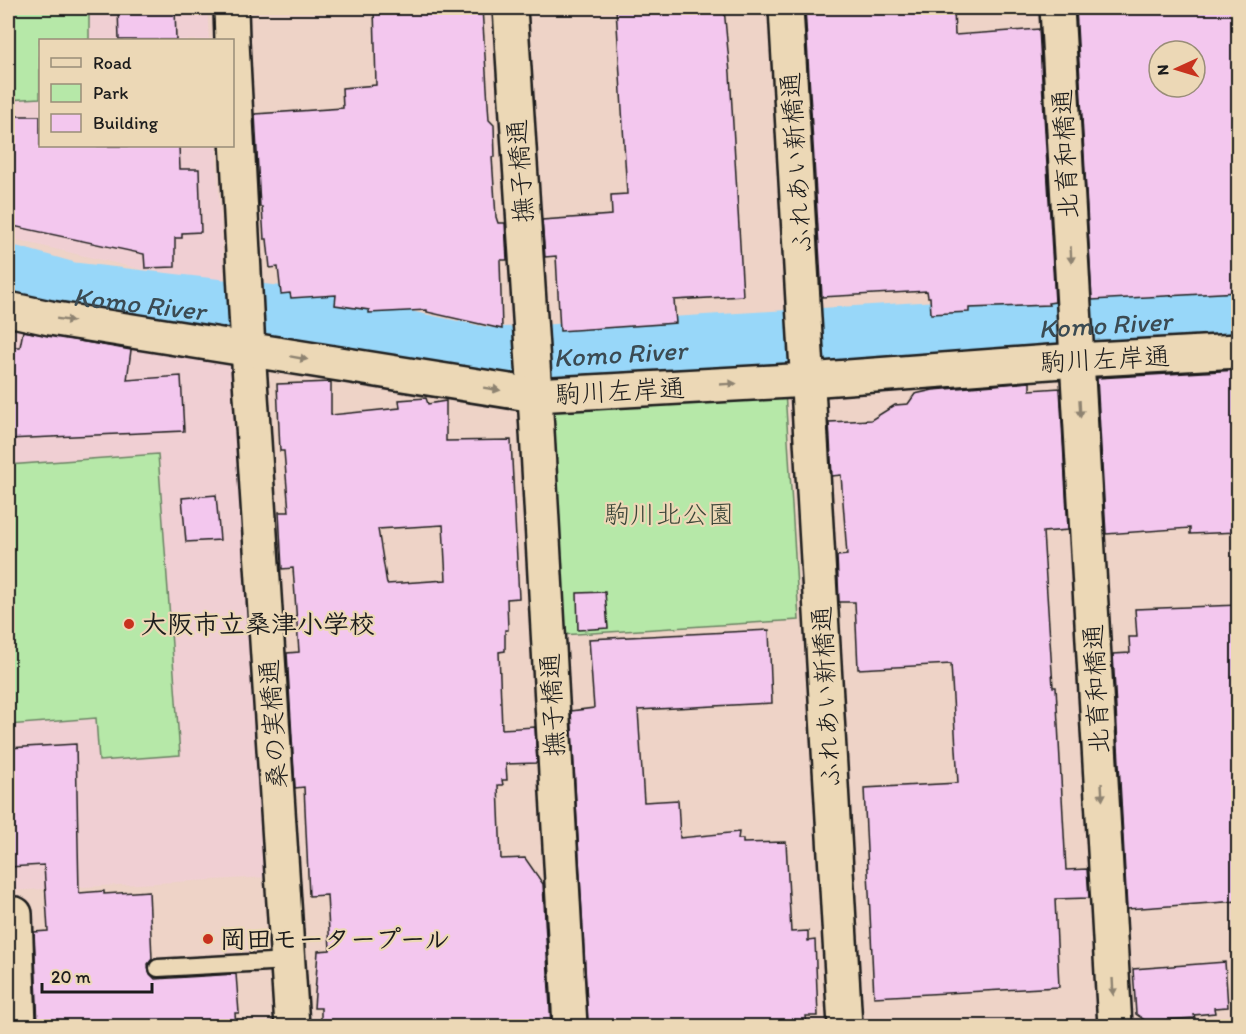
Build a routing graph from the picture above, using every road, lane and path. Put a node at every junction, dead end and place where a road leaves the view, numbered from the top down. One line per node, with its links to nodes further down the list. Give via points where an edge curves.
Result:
1 (231, 8): 5 (street)
2 (510, 8): 12 (street, 撫子橋通)
3 (786, 8): 11 (street, ふれあい新橋通)
4 (1057, 8): 10 (street, 北育和橋通, one-way to 10)
5 (232, 39)
6 (234, 79): 8 (street, 桑の実橋通)
7 (8, 309): 8 (street, 駒川左岸通, one-way to 8, via 50,318)
8 (248, 343): 12 (street, 駒川左岸通, one-way to 12); 14 (street, 桑の実橋通)
9 (1239, 351): 10 (street, 駒川左岸通)
10 (1077, 355): 11 (street, 駒川左岸通); 20 (street, 北育和橋通, one-way to 20)
11 (807, 373): 12 (street, 駒川左岸通, one-way to 11); 19 (street, ふれあい新橋通)
12 (535, 389): 18 (street, 撫子橋通)
13 (15, 914): 16 (street)
14 (288, 961): 15 (lane); 17 (street, 桑の実橋通)
15 (158, 968)
16 (19, 1026)
17 (292, 1026)
18 (570, 1026)
19 (845, 1026)
20 (1115, 1026)

